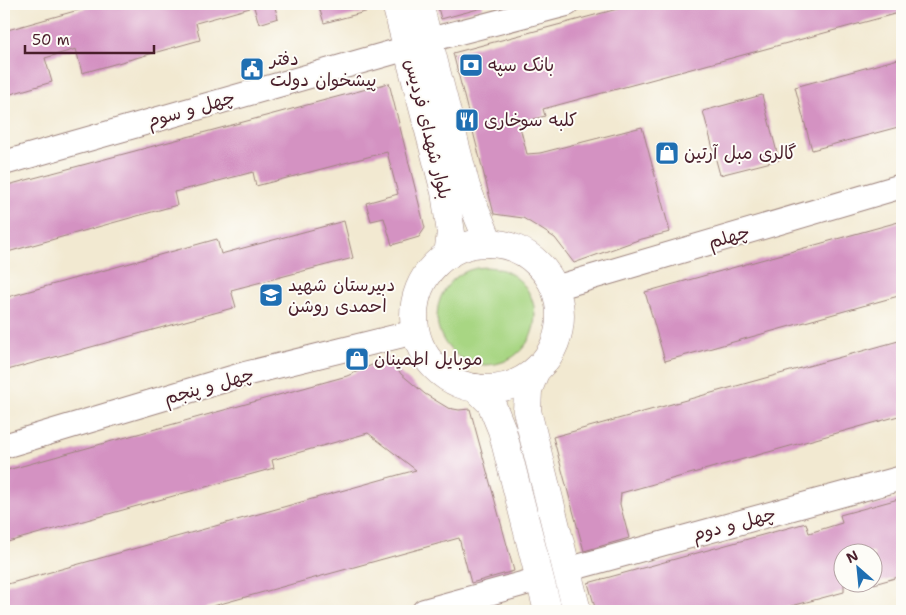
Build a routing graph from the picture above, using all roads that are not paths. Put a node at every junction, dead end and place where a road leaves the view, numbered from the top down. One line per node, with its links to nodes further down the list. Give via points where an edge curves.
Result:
1 (396, 4): 4 (main road, بلوار شهدای فردیس)
2 (419, 4): 4 (main road, بلوار شهدای فردیس)
3 (567, 4): 4 (street, چهل و سوم)
4 (418, 44): 5 (street, چهل و سوم); 7 (main road, بلوار شهدای فردیس, via 466,187); 8 (main road, بلوار شهدای فردیس, via 445,192 450,233)
5 (4, 163)
6 (902, 186): 9 (street, چهلم)
7 (489, 244): 8 (main road, via 466,246); 9 (main road, via 501,244 523,253 542,268)
8 (448, 255): 10 (main road, via 432,267 420,286 414,309)
9 (555, 288): 11 (main road, via 560,310 558,333 550,354)
10 (416, 332): 12 (main road, via 424,354 437,370 453,381); 13 (street, چهل و پنجم, via 245,374)
11 (535, 372): 12 (main road, via 516,383 494,389); 15 (main road, via 528,390 527,411)
12 (476, 388): 16 (main road, via 491,403 502,430)
13 (4, 446)
14 (902, 478): 15 (street, چهل و دوم)
15 (566, 570): 19 (main road)
16 (540, 579): 17 (street); 18 (main road)
17 (424, 611)
18 (548, 611)
19 (577, 611)

